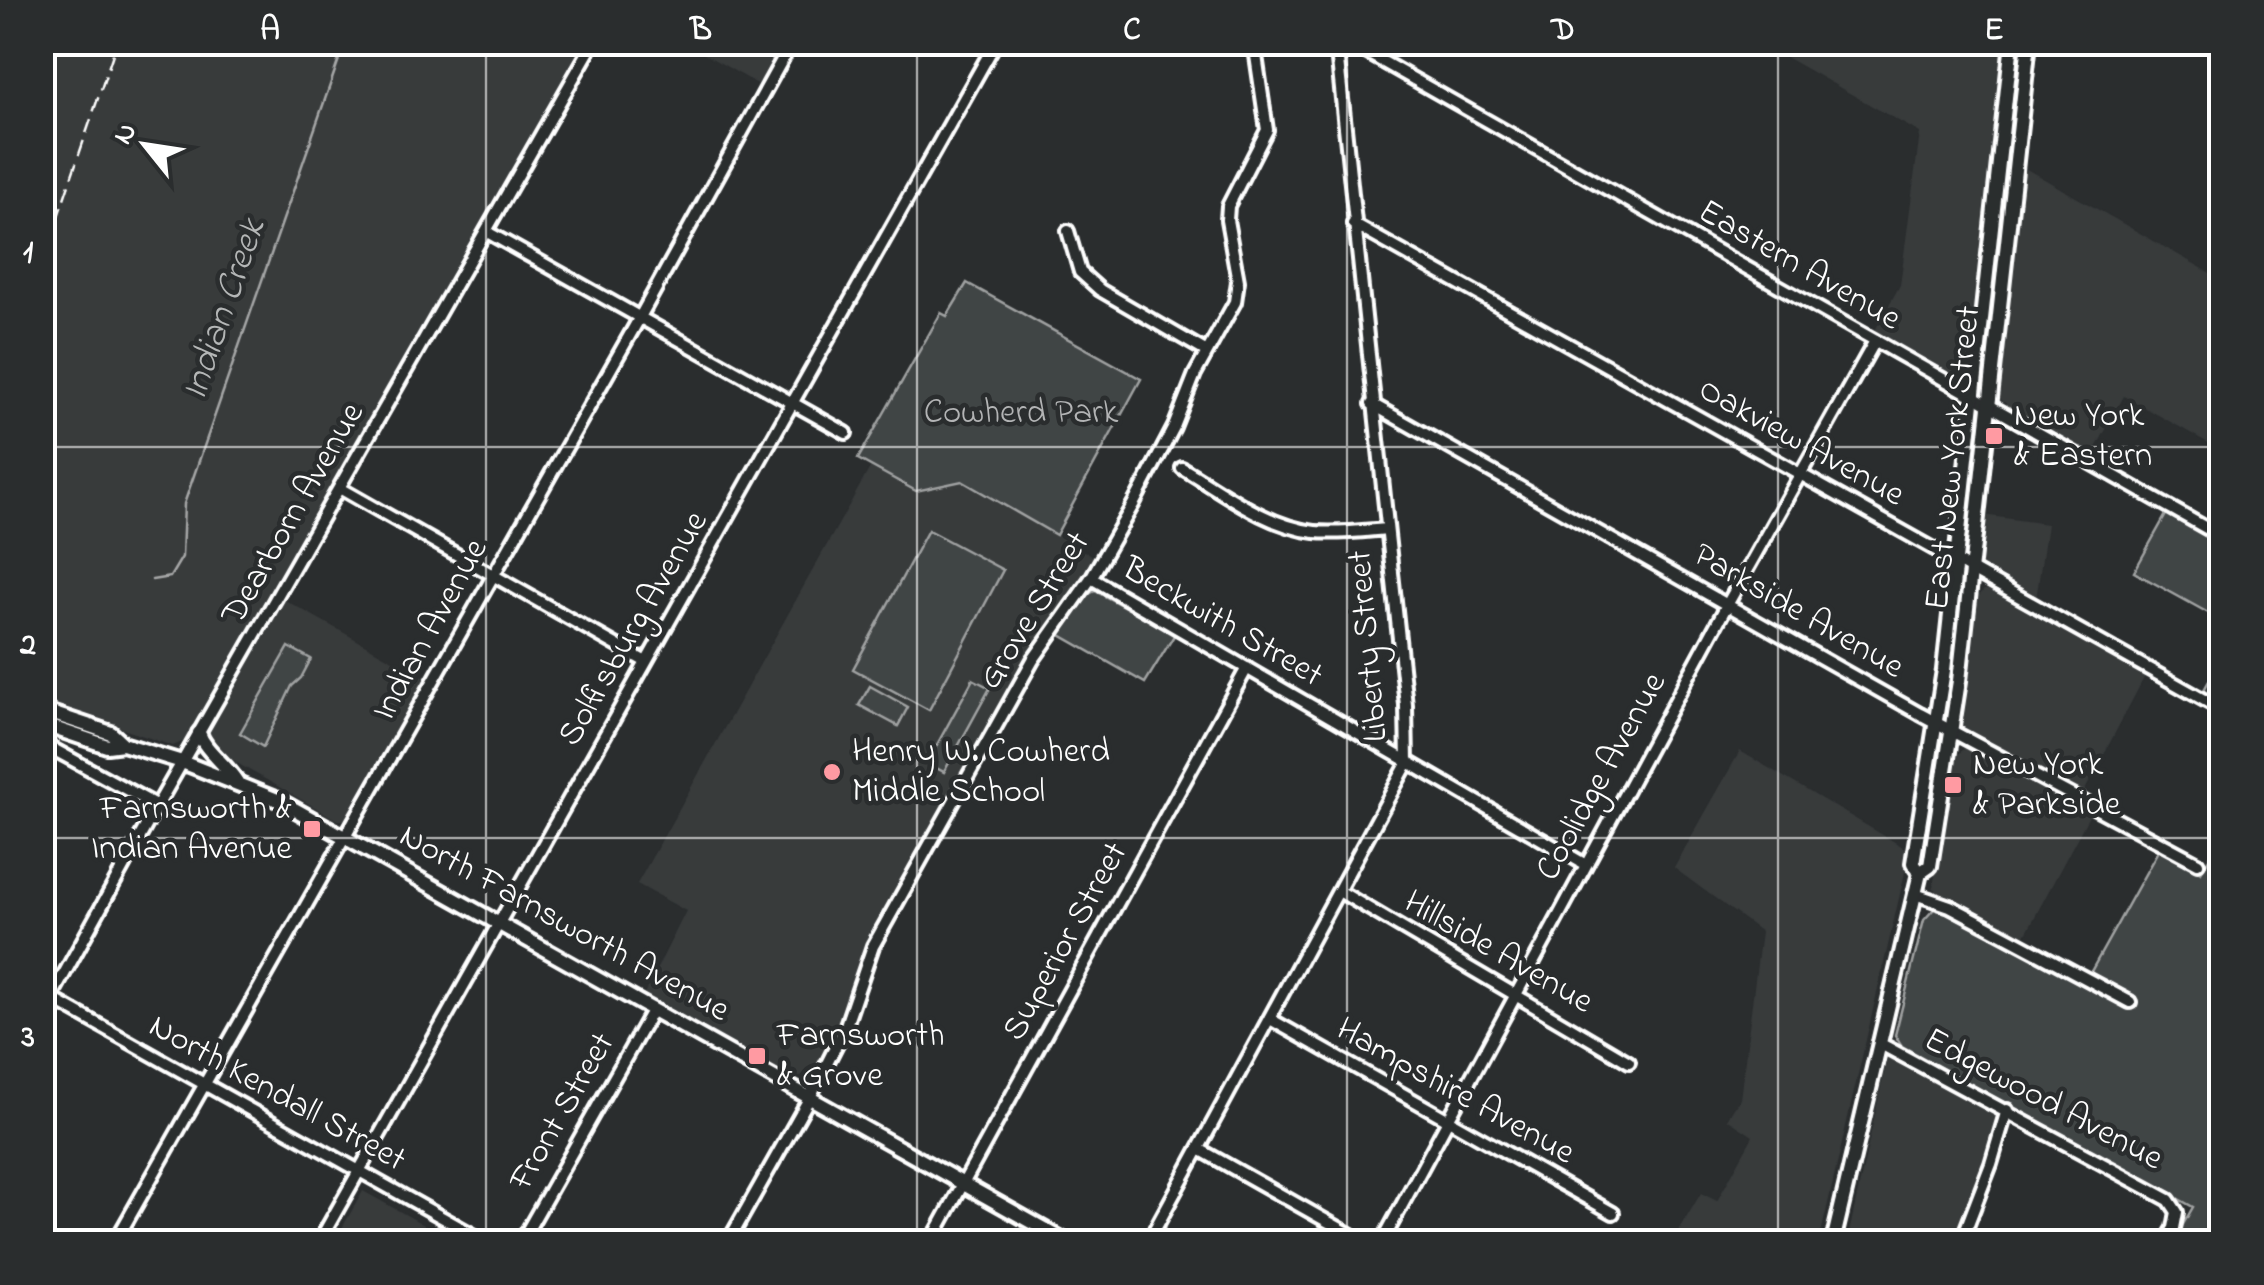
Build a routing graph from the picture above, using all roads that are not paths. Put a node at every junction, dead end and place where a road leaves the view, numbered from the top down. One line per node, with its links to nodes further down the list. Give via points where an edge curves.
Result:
1 (594, 42): 10 (street, Dearborn Avenue)
2 (792, 42): 12 (street, Indian Avenue)
3 (996, 42): 16 (street, Solfisburg Avenue)
4 (1254, 42): 14 (street, Grove Street, via 1267,130 1228,206 1235,302)
5 (1336, 42): 9 (street, Liberty Street)
6 (1348, 42): 13 (street, Eastern Avenue)
7 (2012, 42): 15 (main road, East New York Street)
8 (2029, 42): 18 (main road, East New York Street)
9 (1353, 224): 17 (street, Liberty Street); 21 (street, Oakview Avenue)
10 (487, 232): 12 (street); 22 (street, Dearborn Avenue)
11 (1068, 232): 14 (street, via 1080,272 1100,290)
12 (640, 317): 16 (street); 27 (street, Indian Avenue)
13 (1875, 341): 15 (street, Eastern Avenue); 21 (street, Coolidge Avenue)
14 (1206, 352): 28 (street, Grove Street, via 1174,428)
15 (1973, 396): 18 (street, Eastern Avenue); 25 (main road, East New York Street)
16 (794, 403): 19 (street); 30 (street, Solfisburg Avenue)
17 (1372, 404): 23 (street, Liberty Street); 29 (street, Parkside Avenue)
18 (1990, 405): 24 (street, Eastern Avenue); 26 (main road, East New York Street)
19 (846, 433)
20 (1182, 468): 23 (street, via 1296,528)
21 (1802, 475): 25 (street, Oakview Avenue); 29 (street, Coolidge Avenue)
22 (341, 488): 27 (street); 38 (street, Dearborn Avenue)
23 (1386, 529): 41 (street, Liberty Street)
24 (2222, 537)
25 (1955, 562): 26 (street, Oakview Avenue); 34 (main road, East New York Street)
26 (1972, 571): 33 (street, Oakview Avenue); 37 (main road, East New York Street)
27 (493, 576): 30 (street); 44 (street, Indian Avenue)
28 (1091, 578): 31 (street, Beckwith Street); 60 (street, Grove Street, via 1033,660 873,946 845,1028)
29 (1727, 605): 34 (street, Parkside Avenue); 46 (street, Coolidge Avenue)
30 (646, 662): 50 (street, Solfisburg Avenue)
31 (1247, 668): 41 (street, Beckwith Street); 65 (street, Superior Street)
32 (42, 710): 36 (main road, North Farnsworth Avenue)
33 (2222, 710)
34 (1937, 723): 37 (street, Parkside Avenue); 47 (main road, East New York Street, via 1914,863)
35 (42, 724): 36 (main road, North Farnsworth Avenue)
36 (74, 728): 40 (main road, North Farnsworth Avenue, via 107,746 123,744)
37 (1953, 732): 45 (street, Parkside Avenue); 47 (main road, East New York Street, via 1930,866)
38 (199, 733): 40 (street, Dearborn Avenue); 42 (main road)
39 (42, 743): 43 (street)
40 (182, 762): 42 (main road, North Farnsworth Avenue); 43 (street, Dearborn Avenue)
41 (1407, 764): 46 (street, Beckwith Street); 48 (street, Liberty Street)
42 (236, 782): 44 (main road, North Farnsworth Avenue)
43 (157, 806): 52 (street, Dearborn Avenue)
44 (345, 834): 50 (main road, North Farnsworth Avenue); 59 (street, Indian Avenue)
45 (2198, 863)
46 (1586, 865): 51 (street, Coolidge Avenue)
47 (1920, 873): 49 (main road, East New York Street)
48 (1339, 891): 51 (street, Hillside Avenue); 56 (street, Liberty Street)
49 (1916, 894): 53 (street); 57 (main road, East New York Street)
50 (499, 922): 54 (main road, North Farnsworth Avenue); 64 (street, Solfisburg Avenue)
51 (1516, 993): 58 (street, Hillside Avenue); 62 (street, Coolidge Avenue)
52 (47, 995): 55 (street, Dearborn Avenue); 59 (street, North Kendall Street)
53 (2130, 1002)
54 (653, 1009): 60 (main road, North Farnsworth Avenue); 70 (street, Front Street)
55 (42, 1014)
56 (1270, 1019): 62 (street, Hampshire Avenue); 63 (street, Liberty Street)
57 (1879, 1043): 61 (street, Edgewood Avenue); 77 (main road, East New York Street)
58 (1630, 1062)
59 (204, 1084): 64 (street, North Kendall Street); 67 (street, Indian Avenue)
60 (810, 1097): 65 (main road, North Farnsworth Avenue); 71 (street, Grove Street)
61 (2007, 1110): 78 (street); 79 (street, Edgewood Avenue, via 2169,1200 2177,1212)
62 (1450, 1120): 66 (street, Hampshire Avenue); 76 (street, Coolidge Avenue)
63 (1199, 1150): 74 (street, Liberty Street); 75 (street)
64 (359, 1172): 68 (street, Solfisburg Avenue); 69 (street, North Kendall Street)
65 (964, 1185): 72 (street, Superior Street); 73 (main road, North Farnsworth Avenue)
66 (1613, 1213)
67 (116, 1242)
68 (318, 1242)
69 (486, 1242)
70 (520, 1242)
71 (728, 1242)
72 (931, 1242)
73 (1067, 1242)
74 (1148, 1242)
75 (1364, 1242)
76 (1382, 1242)
77 (1833, 1242)
78 (1962, 1242)
79 (2166, 1242)

